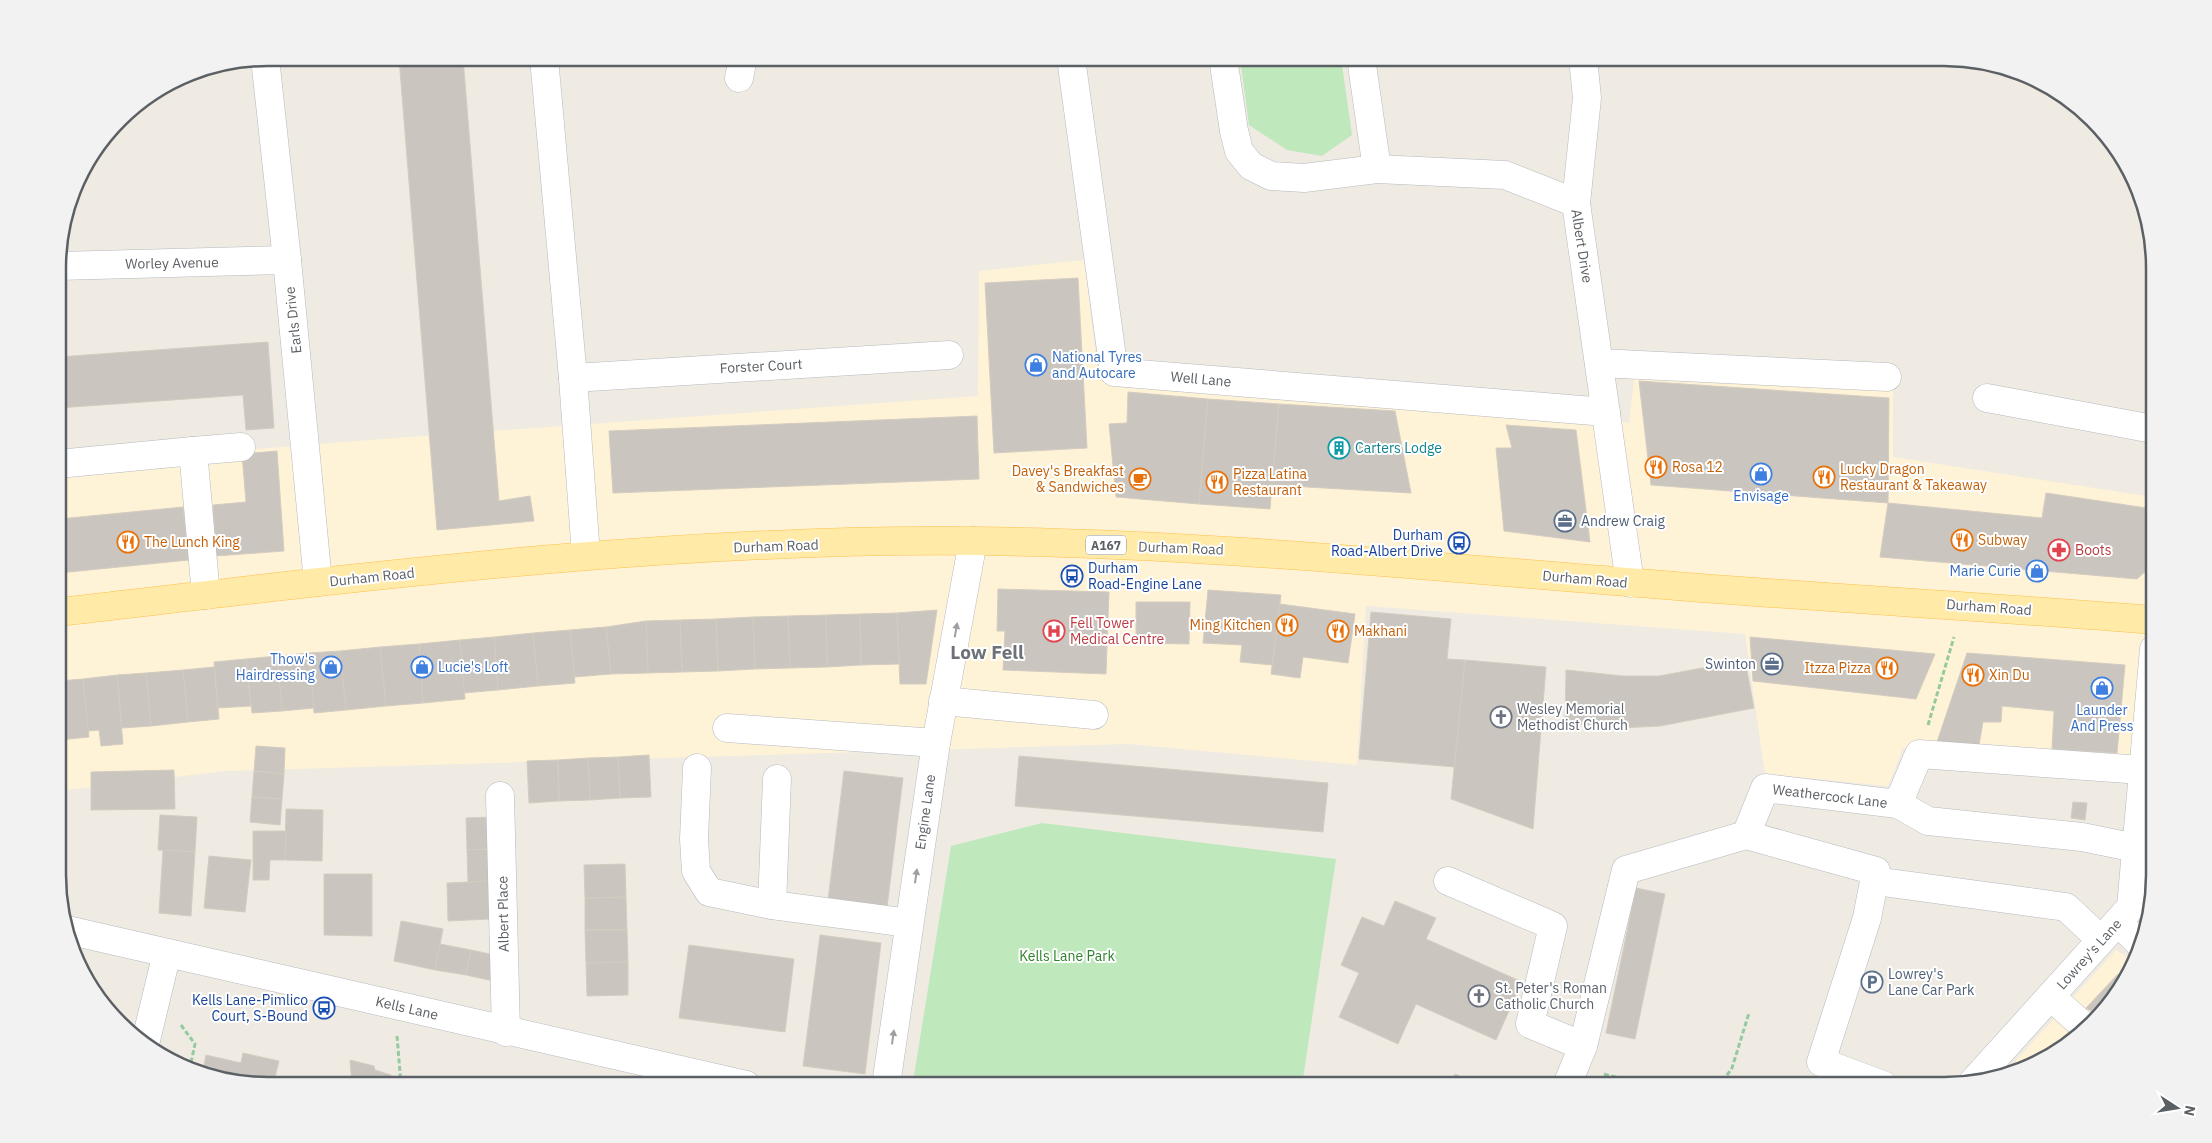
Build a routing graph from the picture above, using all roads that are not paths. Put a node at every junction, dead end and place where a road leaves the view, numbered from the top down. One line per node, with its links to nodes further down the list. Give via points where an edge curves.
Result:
1 (266, 66): 9 (street, Earls Drive)
2 (545, 66): 14 (street)
3 (1072, 66): 16 (street, Well Lane, via 1114,372)
4 (1224, 66): 7 (street, Albert Drive, via 1239,151 1250,166 1271,176 1304,178)
5 (1362, 66): 7 (street)
6 (1584, 66): 8 (street, via 1587,98)
7 (1377, 169): 8 (street, Albert Drive, via 1505,176)
8 (1576, 203): 12 (street, Albert Drive)
9 (287, 260): 10 (street, Worley Avenue); 23 (street, Earls Drive)
10 (66, 266)
11 (949, 355): 14 (street, Forster Court)
12 (1598, 363): 13 (street); 16 (street, Albert Drive)
13 (1887, 377)
14 (573, 378): 22 (street)
15 (1987, 398): 17 (street)
16 (1606, 412): 24 (street, Albert Drive)
17 (2146, 429)
18 (241, 447): 19 (street)
19 (193, 451): 20 (street); 25 (street)
20 (66, 463)
21 (973, 541): 22 (main road, Durham Road / A167, via 798,544); 24 (main road, Durham Road / A167, via 1200,548); 28 (street, Engine Lane, one-way to 21)
22 (586, 555): 23 (main road, Durham Road / A167)
23 (318, 582): 25 (main road, Durham Road / A167)
24 (1630, 583): 27 (main road, Durham Road / A167)
25 (206, 595): 26 (main road, Durham Road / A167)
26 (66, 611)
27 (2146, 619)
28 (943, 701): 29 (street); 32 (street, Engine Lane)
29 (1094, 715)
30 (727, 728): 32 (street)
31 (2146, 730): 34 (street, Lowrey's Lane)
32 (936, 743): 43 (street, Engine Lane, one-way to 32)
33 (697, 768): 42 (street, via 696,871 709,892)
34 (2142, 770): 37 (street, Weathercock Lane, via 1919,754); 39 (street, Lowrey's Lane)
35 (777, 779): 42 (street)
36 (500, 796): 50 (street, Albert Place)
37 (1898, 804): 38 (street, Weathercock Lane, via 1765,788); 39 (street, via 1928,821 2082,837)
38 (1746, 835): 41 (street, via 1876,871); 52 (street, via 1626,870)
39 (2136, 848): 44 (street, Lowrey's Lane, via 2131,907)
40 (1448, 881): 52 (street, via 1553,926 1530,1024)
41 (1876, 881): 44 (street, via 2066,906); 56 (street, via 1821,1062)
42 (772, 905): 43 (street)
43 (909, 923): 55 (street, Engine Lane, one-way to 43)
44 (2110, 931): 46 (street); 48 (street, Lowrey's Lane)
45 (74, 932): 47 (street, Kells Lane)
46 (2135, 941)
47 (167, 953): 50 (street, Kells Lane); 51 (street)
48 (2051, 997): 49 (street); 53 (street, Lowrey's Lane)
49 (2081, 1023)
50 (506, 1032): 54 (street, Kells Lane)
51 (147, 1036)
52 (1575, 1066)
53 (1981, 1073)
54 (710, 1077)
55 (887, 1077)
56 (1861, 1077)

